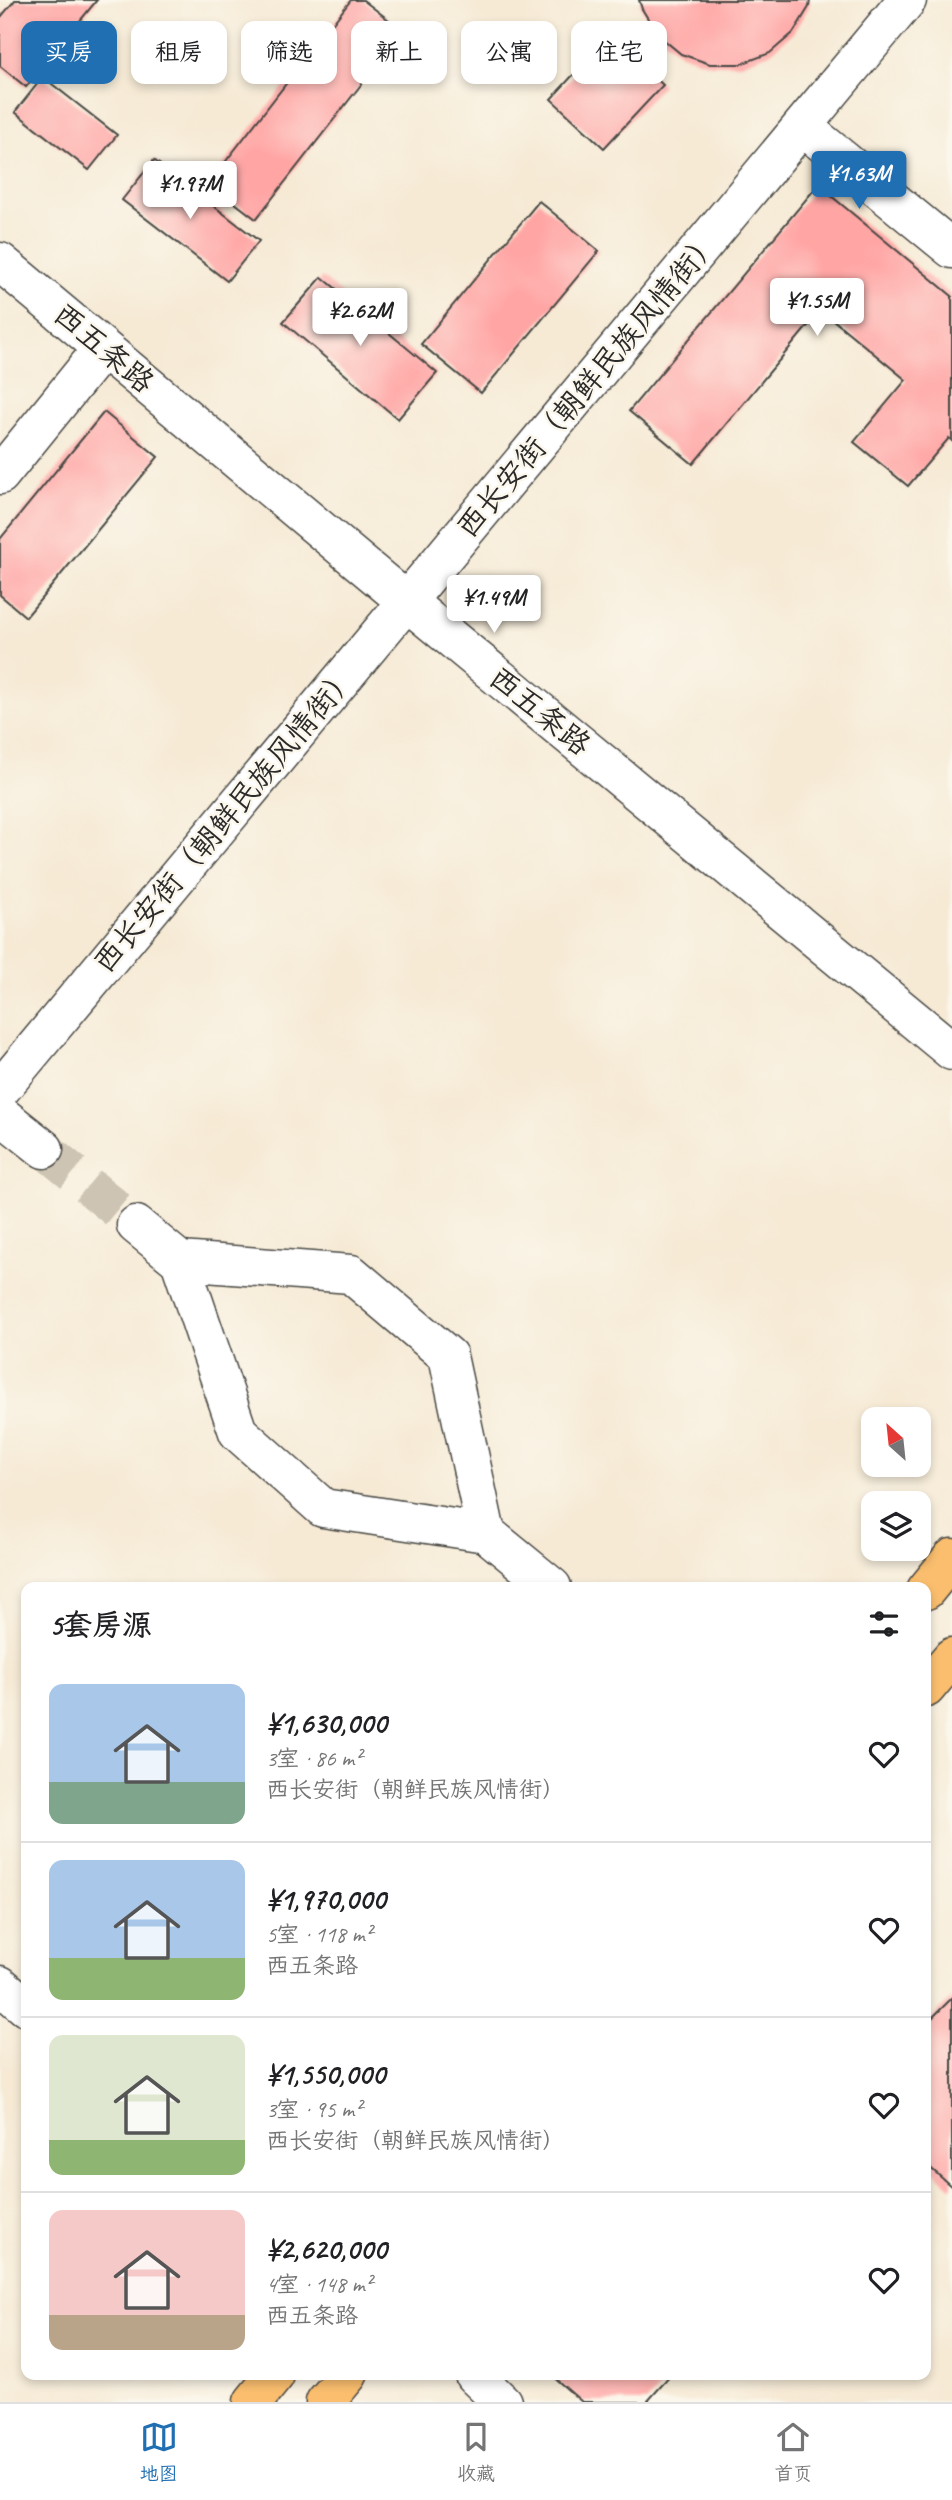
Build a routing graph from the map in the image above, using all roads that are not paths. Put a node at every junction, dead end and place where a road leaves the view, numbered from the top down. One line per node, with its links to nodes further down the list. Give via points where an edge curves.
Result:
1 (907, 0): 2 (street, 西长安街（朝鲜民族风情街）)
2 (803, 127): 3 (street); 7 (street, 西长安街（朝鲜民族风情街）)
3 (952, 249)
4 (0, 261): 5 (street, 西五条路)
5 (103, 348): 6 (street); 7 (street, 西五条路)
6 (0, 475)
7 (406, 601): 8 (street, 西五条路); 9 (street, 西长安街（朝鲜民族风情街）)
8 (952, 1051)
9 (0, 1090)
10 (0, 1114): 11 (street)
11 (44, 1149)
12 (136, 1225): 13 (street)
13 (180, 1261): 14 (street, via 238,1432 323,1508); 14 (street, via 351,1274 448,1356)
14 (486, 1533): 16 (street)
15 (952, 1559): 17 (main road)
16 (546, 1582)
17 (931, 1584)
18 (952, 1657): 19 (main road)
19 (931, 1682)
20 (0, 1985): 21 (street)
21 (21, 2003)
22 (271, 2380): 25 (main road)
23 (344, 2380): 26 (main road)
24 (479, 2380): 27 (street)
25 (253, 2402)
26 (325, 2402)
27 (502, 2402)

